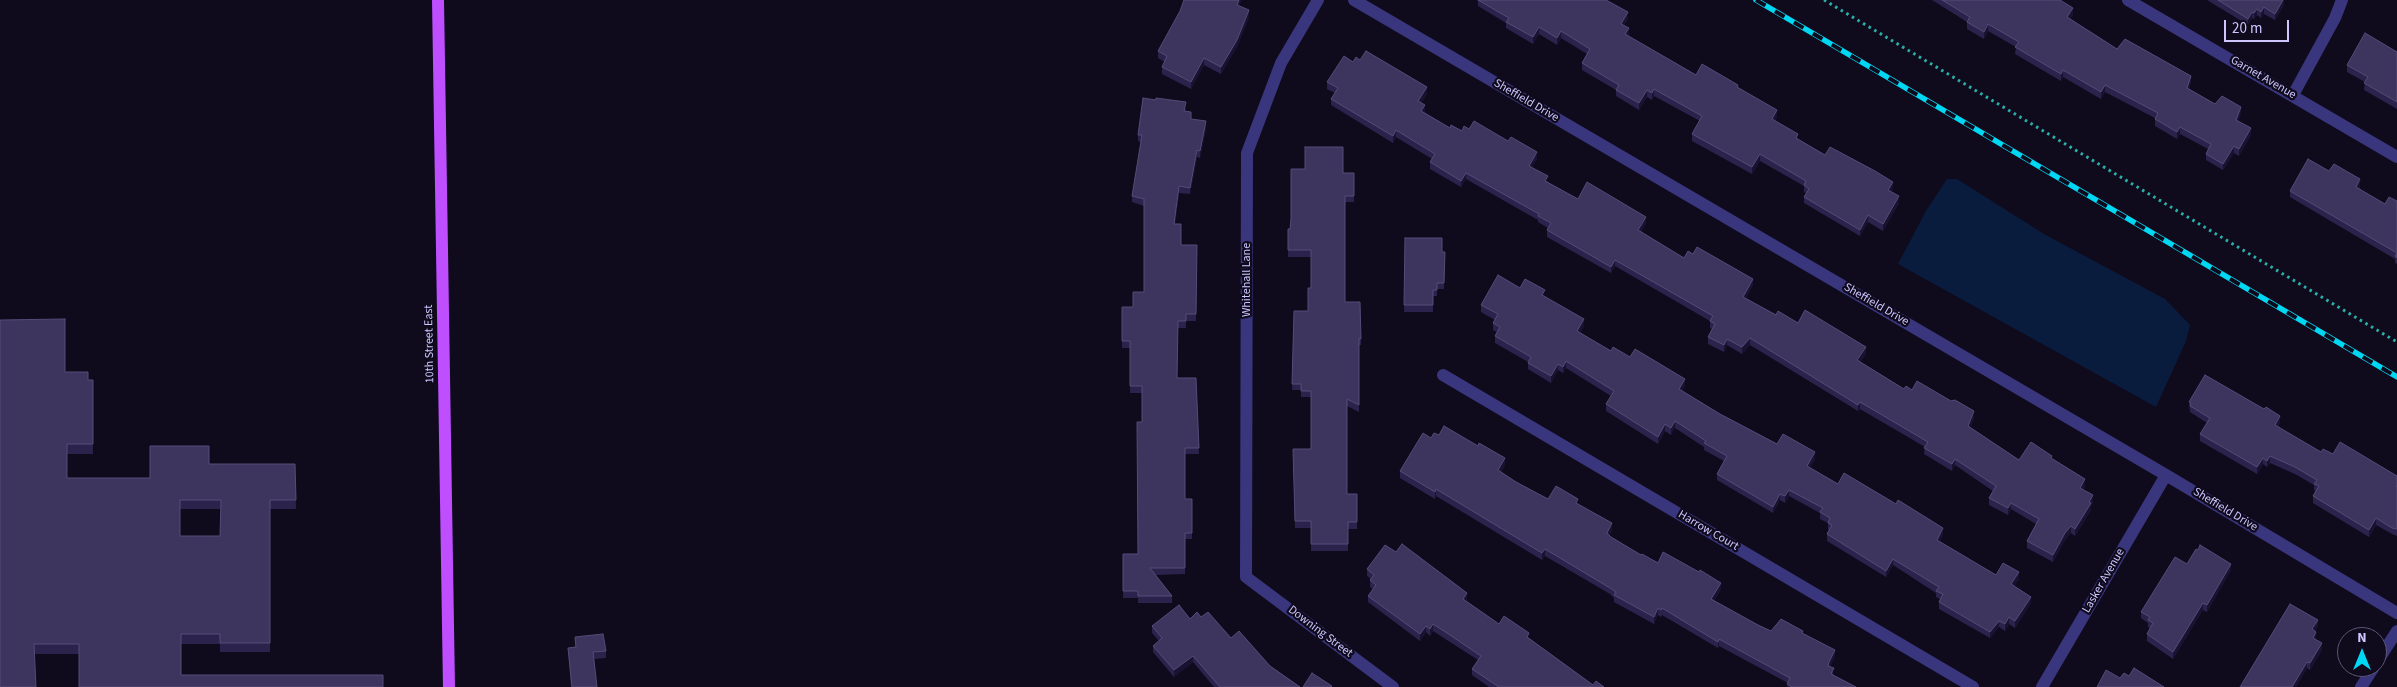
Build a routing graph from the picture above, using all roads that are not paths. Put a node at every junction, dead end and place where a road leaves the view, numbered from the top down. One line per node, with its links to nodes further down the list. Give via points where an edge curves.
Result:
1 (438, 0): 14 (main road, 10th Street East)
2 (1318, 0): 10 (street, Whitehall Lane, via 1280,63 1247,153)
3 (1354, 0): 9 (street, Sheffield Drive)
4 (2128, 0): 6 (street, Garnet Avenue)
5 (2342, 0): 6 (street)
6 (2293, 95): 7 (street, Garnet Avenue)
7 (2397, 158)
8 (1443, 375): 16 (street, Harrow Court)
9 (2166, 475): 11 (street, Sheffield Drive); 17 (street, Lasker Avenue)
10 (1246, 577): 15 (street, Downing Street)
11 (2397, 613)
12 (2397, 631): 13 (street)
13 (2387, 646)
14 (449, 687)
15 (1394, 687)
16 (1974, 687)
17 (2042, 687)

